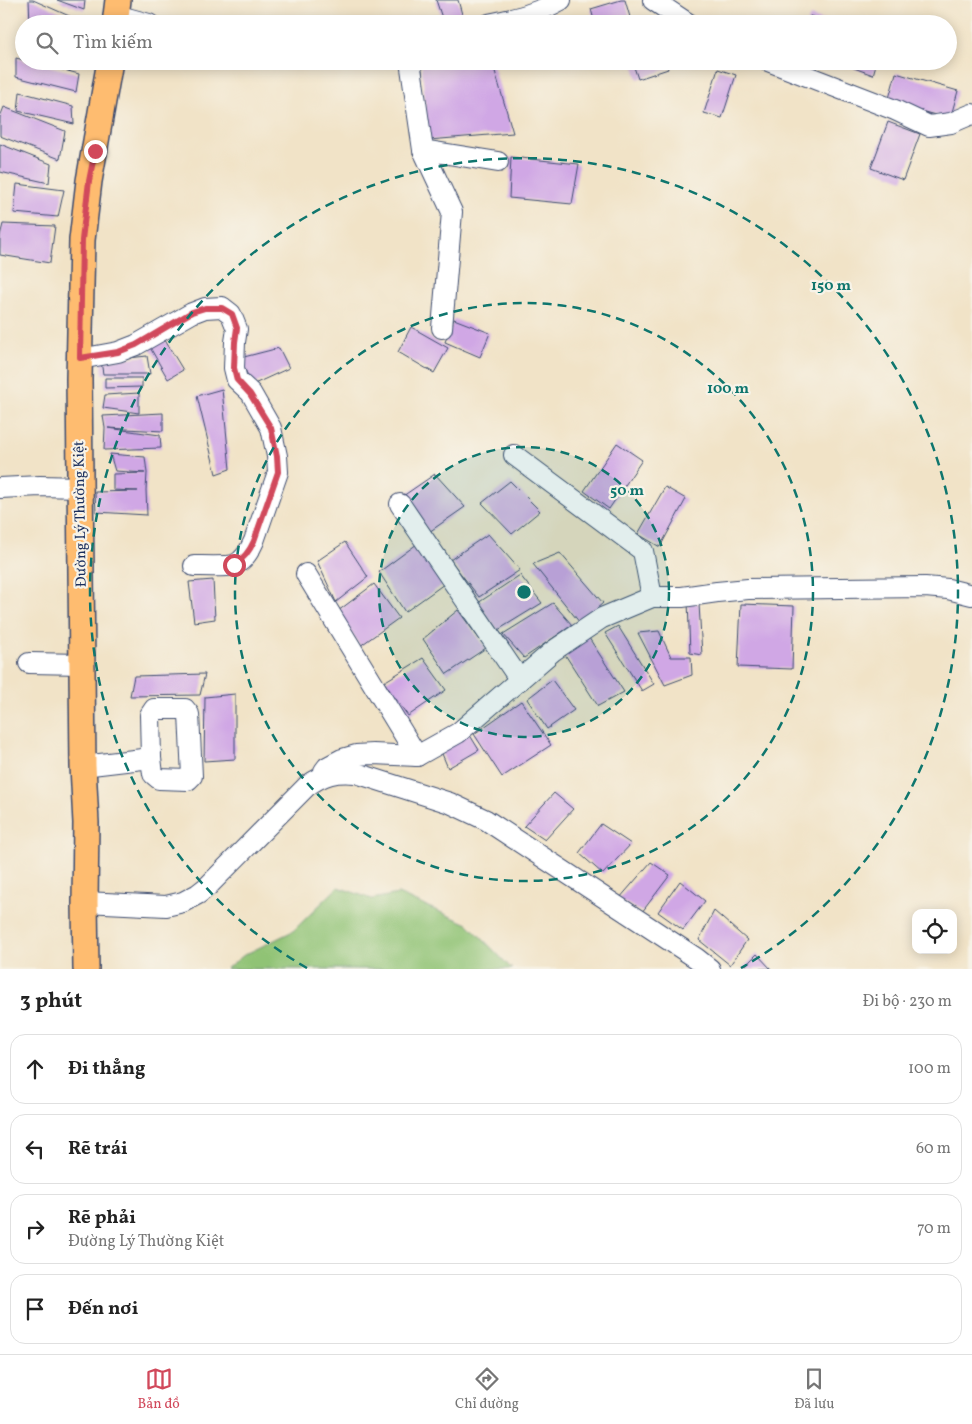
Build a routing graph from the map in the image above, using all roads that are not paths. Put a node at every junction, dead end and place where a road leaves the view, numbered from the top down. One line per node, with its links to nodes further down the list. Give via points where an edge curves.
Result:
1 (561, 0): 3 (street)
2 (653, 0): 4 (street)
3 (528, 15)
4 (676, 15)
5 (108, 70): 12 (main road, Đường Lý Thường Kiệt, via 82,240)
6 (411, 70): 9 (street)
7 (791, 70): 8 (street, via 929,126 951,123)
8 (972, 114)
9 (423, 150): 10 (street); 11 (street, via 452,212)
10 (498, 162)
11 (442, 328)
12 (80, 358): 14 (main road, Đường Lý Thường Kiệt); 17 (street, via 118,352 136,345 192,312 205,308 222,308 232,314 237,328 234,368 237,380 250,394 271,428 278,472 254,541 243,559 234,565)
13 (514, 455): 20 (street, via 643,551)
14 (80, 487): 15 (street); 22 (main road, Đường Lý Thường Kiệt)
15 (0, 488)
16 (400, 504): 23 (street)
17 (194, 566)
18 (306, 574): 24 (street)
19 (972, 595): 20 (street, via 925,587 748,589 682,598)
20 (652, 597): 23 (street, via 602,618 553,651)
21 (29, 663): 22 (street)
22 (83, 664): 26 (main road, Đường Lý Thường Kiệt)
23 (520, 680): 24 (street, via 458,733)
24 (418, 756): 27 (street, via 356,755 327,767)
25 (151, 758): 26 (street)
26 (83, 766): 28 (main road, Đường Lý Thường Kiệt)
27 (319, 778): 28 (street, via 307,786 207,887 184,902 166,906); 30 (street, via 337,773 356,773 450,803 486,820)
28 (85, 902): 29 (main road, Đường Lý Thường Kiệt)
29 (86, 969)
30 (710, 969)

